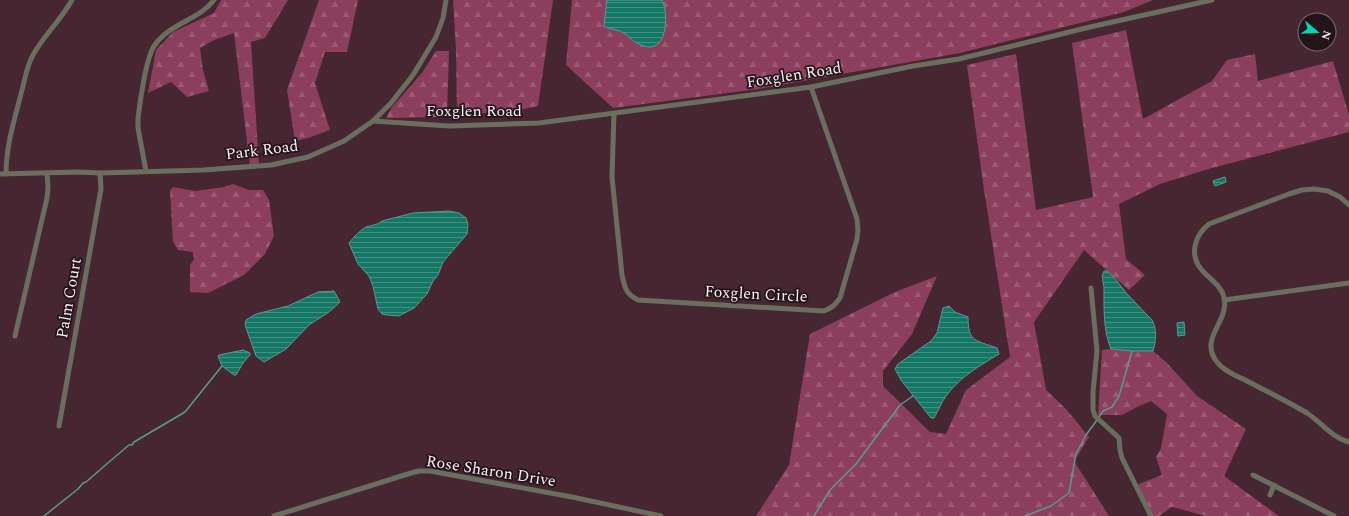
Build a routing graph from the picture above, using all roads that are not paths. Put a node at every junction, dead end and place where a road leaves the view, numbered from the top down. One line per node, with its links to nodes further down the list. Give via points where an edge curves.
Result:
1 (72, 0): 11 (street, via 32,56 8,143)
2 (214, 0): 8 (street, via 204,10 162,36 152,51 138,118)
3 (446, 0): 7 (street, Park Road, via 436,37 404,87)
4 (1212, 0): 5 (street, Foxglen Road, via 959,59)
5 (811, 87): 6 (street, Foxglen Road); 6 (street, Foxglen Circle, via 857,219 858,230 840,298 831,308 824,310 638,300 630,296 622,275 612,176)
6 (614, 113): 7 (street, Foxglen Road, via 512,124 449,126)
7 (373, 121): 8 (street, Park Road, via 344,141 308,158 271,165)
8 (146, 171): 10 (street, Park Road)
9 (47, 173): 10 (street, Park Road); 11 (street, Park Road); 16 (street, via 46,198)
10 (100, 173): 17 (street, Palm Court, via 101,189)
11 (3, 174)
12 (1349, 205): 15 (street, via 1328,191 1302,190 1205,228 1196,241 1195,256 1201,269 1219,287)
13 (1349, 283): 15 (street)
14 (1091, 288): 24 (street, via 1097,351 1092,403 1095,416 1119,438 1122,458)
15 (1224, 300): 18 (street, via 1223,314 1210,345 1217,362 1232,374 1308,414 1339,439)
16 (15, 336)
17 (59, 426)
18 (1349, 442)
19 (1253, 475): 20 (street)
20 (1274, 485): 21 (street); 25 (street)
21 (1270, 494)
22 (274, 516): 23 (street, Rose Sharon Drive, via 419,471 572,497)
23 (662, 516)
24 (1151, 516)
25 (1334, 516)

